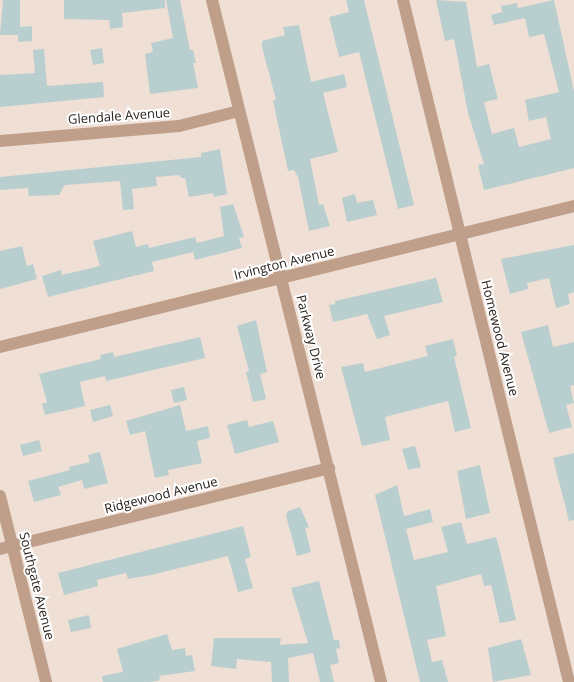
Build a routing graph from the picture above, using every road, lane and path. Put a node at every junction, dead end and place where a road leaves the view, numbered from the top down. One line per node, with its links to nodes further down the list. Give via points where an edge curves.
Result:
1 (212, 0): 3 (street, Parkway Drive)
2 (403, 0): 6 (street, Homewood Avenue)
3 (239, 111): 4 (street, Glendale Avenue, via 179,126); 7 (street, Parkway Drive)
4 (0, 141)
5 (574, 206): 6 (street, Irvington Avenue)
6 (460, 234): 7 (street, Irvington Avenue); 15 (street, Homewood Avenue)
7 (282, 278): 8 (street, Irvington Avenue); 9 (street, Parkway Drive)
8 (0, 347)
9 (329, 468): 11 (street, Ridgewood Avenue); 14 (street, Parkway Drive)
10 (0, 496): 11 (street, Southgate Avenue)
11 (13, 545): 12 (street, Ridgewood Avenue); 13 (street, Southgate Avenue)
12 (0, 549)
13 (46, 682)
14 (381, 682)
15 (569, 682)

